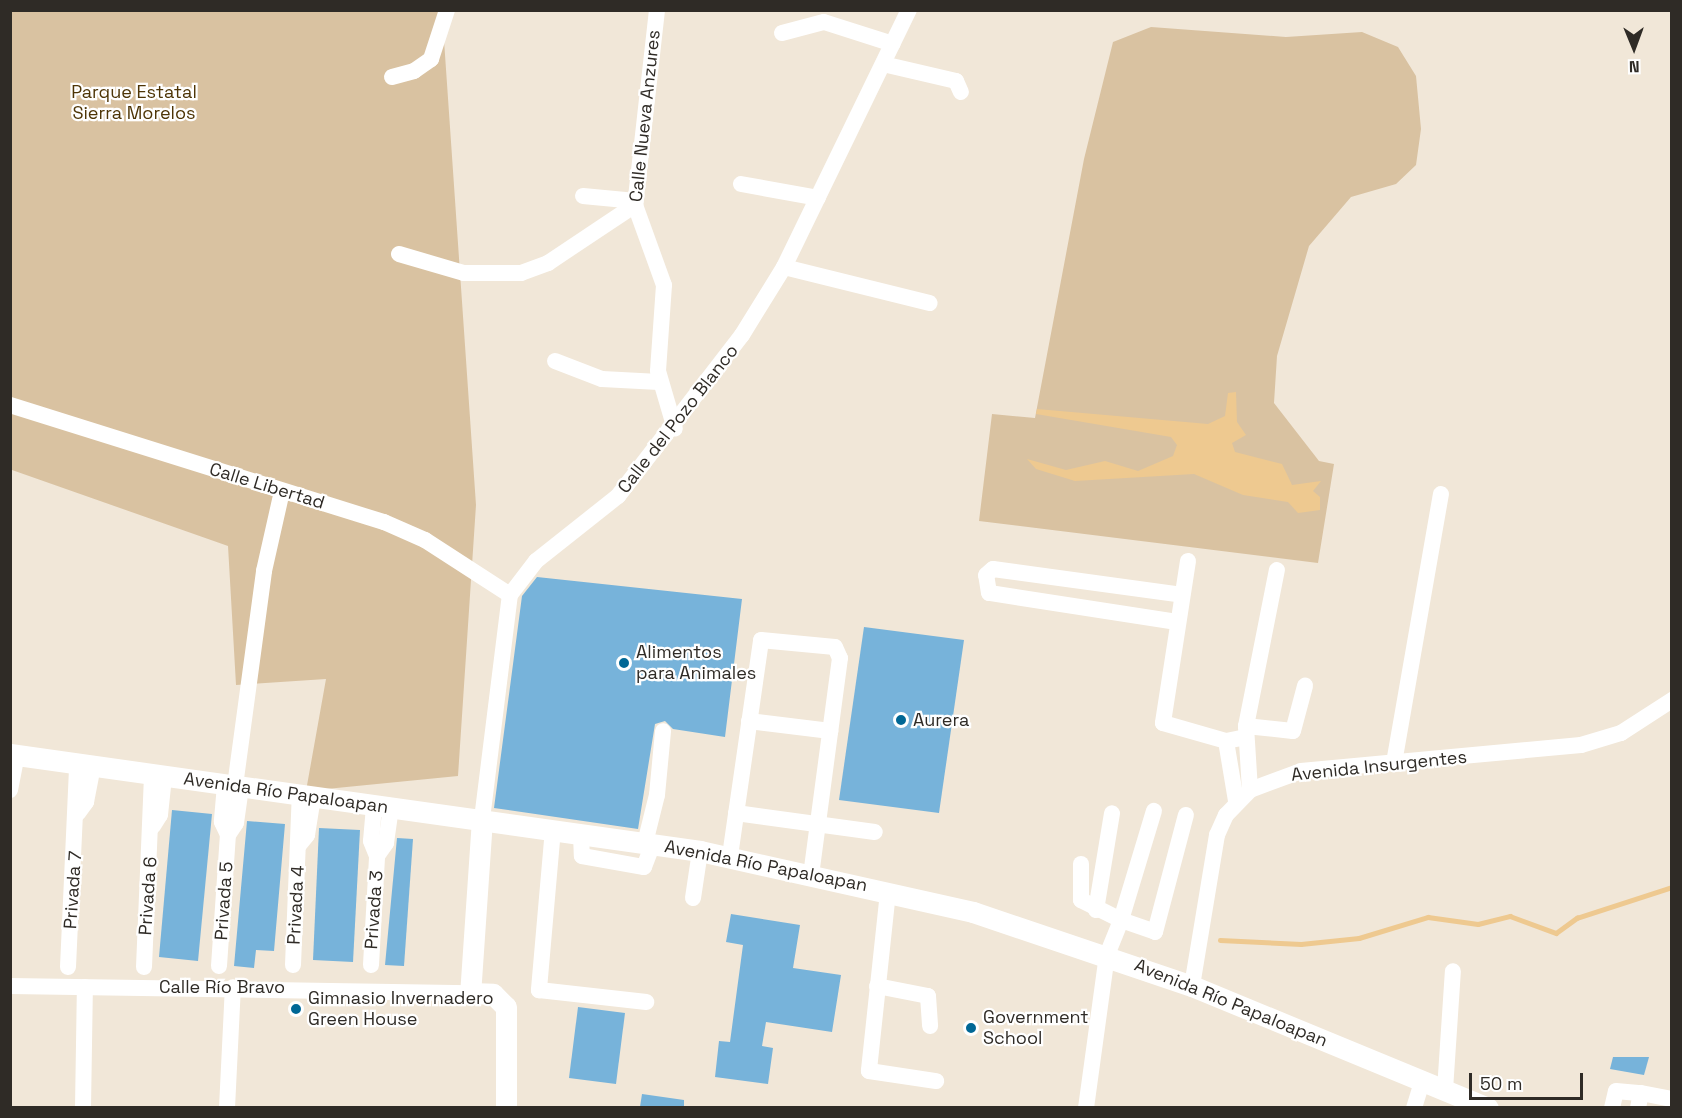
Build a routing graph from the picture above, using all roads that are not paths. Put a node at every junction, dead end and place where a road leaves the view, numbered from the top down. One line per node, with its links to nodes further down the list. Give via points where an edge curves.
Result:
1 (447, 10): 7 (street, via 431,59 414,71)
2 (657, 10): 12 (street, Calle Nueva Anzures)
3 (909, 10): 5 (street, Calle del Pozo Blanco)
4 (782, 33): 5 (street, via 825,22)
5 (893, 44): 6 (street, Calle del Pozo Blanco)
6 (883, 64): 8 (street, via 956,81); 11 (street, Calle del Pozo Blanco)
7 (392, 77)
8 (962, 92)
9 (741, 183): 11 (street)
10 (583, 196): 12 (street)
11 (818, 198): 14 (street, Calle del Pozo Blanco)
12 (635, 203): 13 (street, via 548,263 520,273 464,273); 17 (street, Calle Nueva Anzures, via 664,285)
13 (399, 254)
14 (784, 267): 15 (street); 19 (street, Calle del Pozo Blanco)
15 (930, 303)
16 (555, 361): 17 (street, via 602,379)
17 (659, 382): 19 (street, Calle Nueva Anzures)
18 (10, 405): 20 (street, Calle Libertad)
19 (675, 429): 24 (street, Calle del Pozo Blanco, via 618,496 536,561)
20 (282, 491): 24 (street, Calle Libertad, via 425,540); 40 (street, Privada 5, via 264,571)
21 (1441, 494): 36 (street)
22 (1188, 561): 25 (street)
23 (1277, 570): 32 (street)
24 (510, 595): 50 (street)
25 (1182, 595): 26 (street); 26 (street, via 993,569 986,575 989,593)
26 (1177, 622): 33 (street, via 1163,723)
27 (1305, 686): 32 (street, via 1293,731)
28 (1671, 700): 36 (street, Avenida Insurgentes, via 1621,734 1581,745)
29 (749, 721): 31 (street); 31 (street, via 761,640 802,641 835,647 840,653); 47 (street)
30 (663, 731): 54 (street)
31 (830, 731): 51 (street)
32 (1246, 732): 33 (street); 35 (street)
33 (1226, 741): 44 (street)
34 (14, 755): 37 (main road, Avenida Río Papaloapan); 41 (street)
35 (1249, 755): 39 (street); 42 (street)
36 (1394, 763): 39 (street, Avenida Insurgentes, via 1302,771)
37 (85, 766): 38 (main road, Avenida Río Papaloapan); 67 (street, Privada 7, via 86,802 78,813)
38 (158, 776): 40 (main road, Avenida Río Papaloapan); 68 (street, Privada 6, via 160,815 153,826)
39 (1272, 779): 42 (street, Avenida Insurgentes)
40 (234, 786): 43 (main road, Avenida Río Papaloapan); 66 (street, Privada 5, via 236,823 228,836)
41 (10, 790)
42 (1250, 790): 44 (street, Avenida Insurgentes)
43 (306, 795): 45 (main road, Avenida Río Papaloapan); 64 (street, Privada 4, via 307,835 300,845)
44 (1236, 801): 72 (street, Avenida Insurgentes, via 1214,846)
45 (383, 806): 50 (main road, Avenida Río Papaloapan); 65 (street, Privada 3, via 386,843 378,856)
46 (1154, 812): 62 (street)
47 (736, 813): 51 (street); 56 (street)
48 (1112, 813): 61 (street)
49 (1186, 815): 62 (street, via 1155,932)
50 (482, 819): 52 (main road, Avenida Río Papaloapan); 75 (main road)
51 (818, 825): 53 (street); 58 (street)
52 (553, 829): 54 (main road, Avenida Río Papaloapan); 76 (street, via 540,990)
53 (874, 832)
54 (649, 843): 55 (main road, Avenida Río Papaloapan)
55 (700, 851): 56 (main road, Avenida Río Papaloapan); 60 (street)
56 (730, 856): 58 (main road, Avenida Río Papaloapan)
57 (1081, 864): 61 (street, via 1078,893)
58 (811, 874): 59 (main road, Avenida Río Papaloapan)
59 (888, 891): 63 (main road, Avenida Río Papaloapan, via 1020,925); 71 (street)
60 (693, 898)
61 (1096, 910): 62 (street)
62 (1121, 920): 63 (street)
63 (1107, 955): 72 (main road, Avenida Río Papaloapan); 86 (street)
64 (293, 965)
65 (371, 965)
66 (219, 966)
67 (68, 967)
68 (144, 967)
69 (1453, 971): 80 (street)
70 (10, 986): 73 (street, Calle Río Bravo)
71 (877, 986): 77 (street, via 928,996); 78 (street, via 869,1071)
72 (1192, 986): 79 (main road, Avenida Río Papaloapan)
73 (85, 987): 74 (street, Calle Río Bravo); 83 (street)
74 (233, 987): 75 (street, Calle Río Bravo); 84 (street)
75 (470, 993): 85 (main road, via 493,994 506,1007)
76 (645, 1002)
77 (930, 1026)
78 (936, 1081)
79 (1422, 1081): 80 (main road, Avenida Río Papaloapan); 87 (street)
80 (1445, 1090): 88 (main road, Avenida Río Papaloapan)
81 (1671, 1099): 82 (street)
82 (1639, 1100): 89 (street, via 1616,1091)
83 (83, 1107)
84 (227, 1107)
85 (506, 1107)
86 (1086, 1107)
87 (1414, 1107)
88 (1488, 1107)
89 (1612, 1107)

